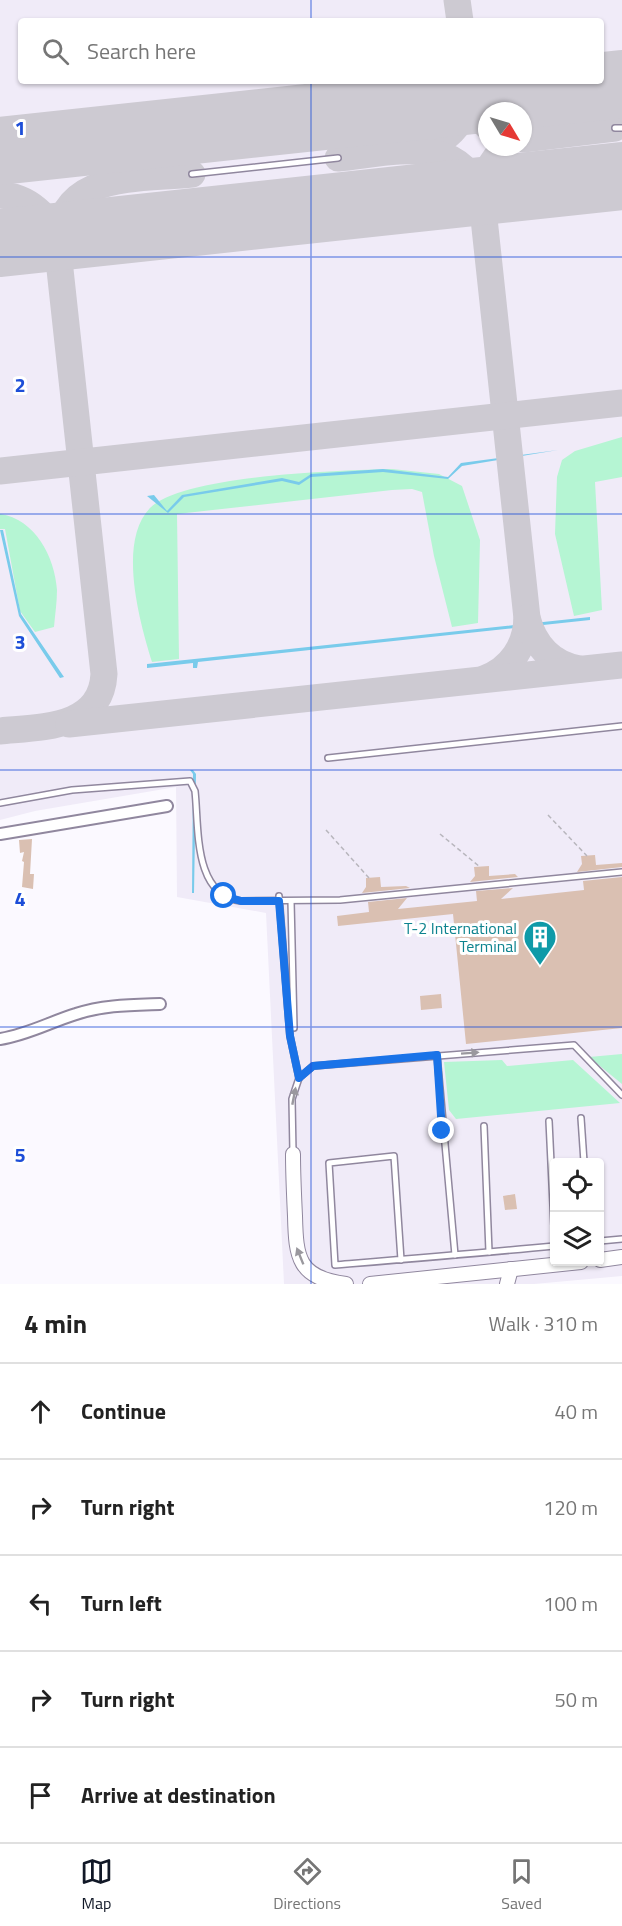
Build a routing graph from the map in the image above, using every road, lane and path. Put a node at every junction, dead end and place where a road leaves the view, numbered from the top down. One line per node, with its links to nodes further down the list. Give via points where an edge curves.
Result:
1 (615, 128): 2 (lane)
2 (622, 128)
3 (338, 158): 4 (lane)
4 (192, 174)
5 (622, 726): 6 (lane)
6 (328, 758)
7 (0, 803): 17 (lane, via 72,790 190,781 195,791 204,868 211,885 229,899)
8 (167, 806): 11 (street)
9 (548, 815): 13 (path)
10 (326, 830): 16 (path)
11 (0, 834)
12 (440, 834): 14 (path)
13 (587, 856)
14 (480, 867)
15 (622, 872): 17 (lane, via 339,900)
16 (369, 878)
17 (279, 898): 23 (lane, via 290,1036)
18 (291, 901): 20 (lane)
19 (160, 1004): 21 (street, via 110,1006 76,1013 36,1030)
20 (294, 1028)
21 (0, 1039)
22 (437, 1055): 23 (lane, via 313,1066); 24 (lane, one-way to 24, via 574,1045); 35 (lane)
23 (299, 1078): 28 (lane, one-way to 23, via 292,1099)
24 (622, 1095)
25 (581, 1118): 29 (lane)
26 (549, 1121): 30 (lane)
27 (484, 1126): 34 (lane)
28 (293, 1154): 42 (street, one-way to 28, via 327,1282 314,1275 303,1265 296,1250)
29 (584, 1158)
30 (554, 1212)
31 (622, 1239): 32 (lane)
32 (604, 1241)
33 (550, 1246): 34 (lane)
34 (489, 1252): 35 (lane)
35 (455, 1255): 37 (lane)
36 (620, 1258): 38 (street)
37 (402, 1260): 37 (lane, via 394,1156 329,1163 335,1265)
38 (604, 1260)
39 (550, 1265): 40 (street)
40 (511, 1269): 41 (street); 44 (street)
41 (470, 1279): 43 (street)
42 (346, 1284)
43 (370, 1284)
44 (507, 1284)

